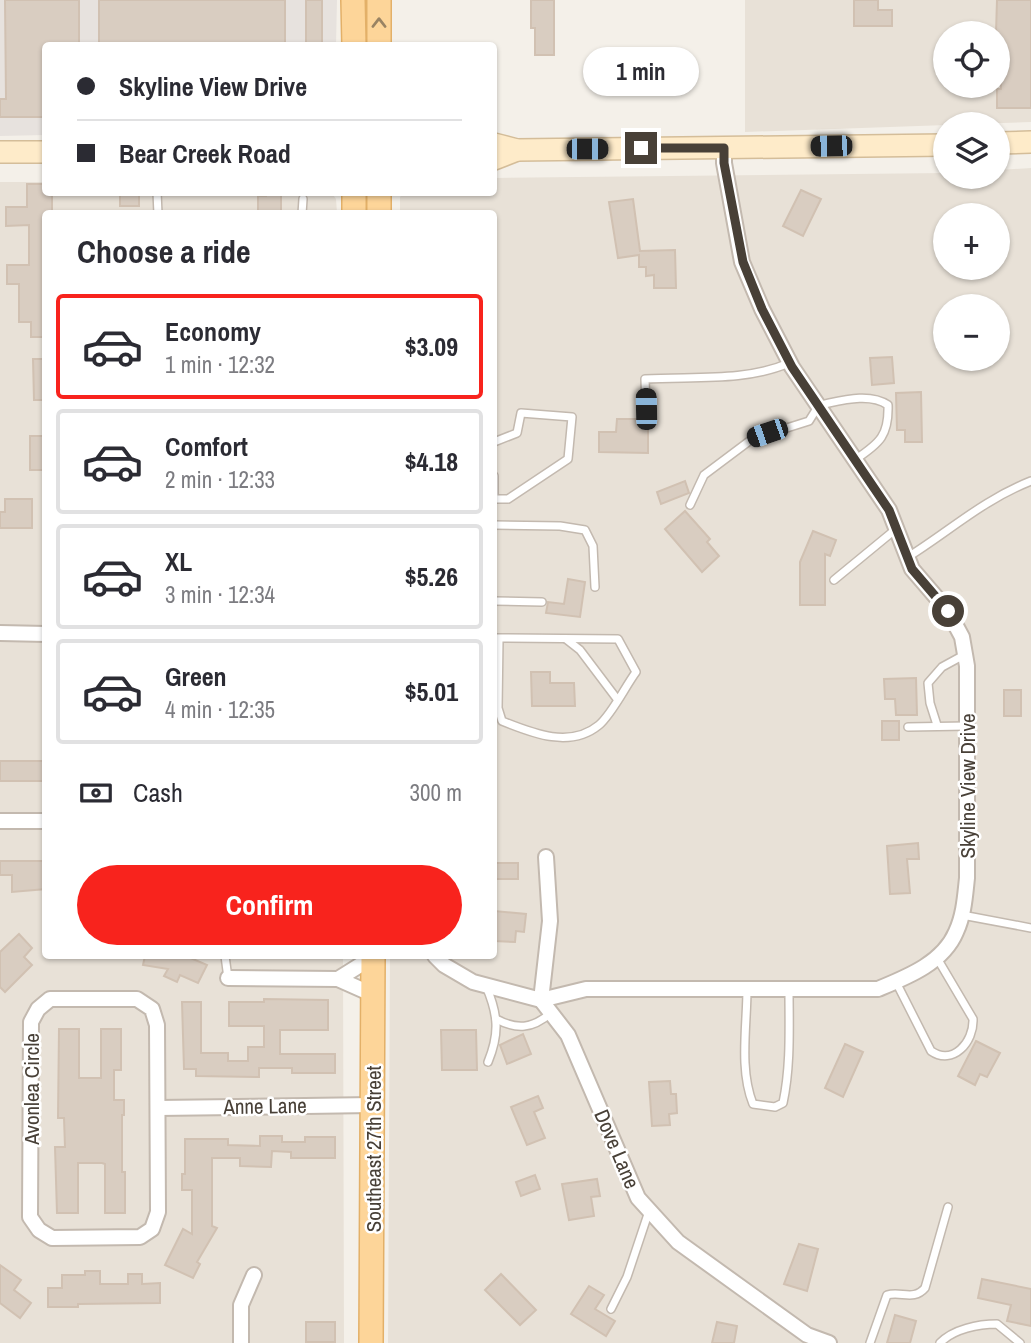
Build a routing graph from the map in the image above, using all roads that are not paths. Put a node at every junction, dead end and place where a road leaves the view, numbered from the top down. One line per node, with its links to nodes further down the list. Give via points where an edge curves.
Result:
1 (353, 0): 3 (main road)
2 (379, 0): 4 (main road, one-way to 2)
3 (354, 42)
4 (379, 42)
5 (1031, 142): 6 (street)
6 (1010, 143)
7 (497, 145): 10 (street)
8 (933, 145): 9 (street)
9 (724, 148): 10 (street); 16 (street, Skyline View Drive, via 743,262)
10 (517, 150): 13 (street)
11 (0, 152): 12 (street)
12 (42, 152)
13 (497, 158)
14 (303, 199): 15 (lane)
15 (302, 210)
16 (790, 363): 17 (street, Skyline View Drive); 18 (lane, via 748,375 645,379)
17 (819, 405): 20 (street, Skyline View Drive); 20 (lane, via 851,398 888,405 889,425 877,445); 23 (lane, via 809,421 751,439 704,475)
18 (646, 409)
19 (497, 441): 22 (lane, via 517,433 521,413 572,418 568,459 508,499)
20 (856, 459): 25 (street, Skyline View Drive)
21 (1031, 481): 26 (lane, via 972,511)
22 (497, 499)
23 (691, 505)
24 (497, 524): 28 (lane, via 585,530 593,546)
25 (896, 528): 26 (street, Skyline View Drive); 27 (lane)
26 (908, 557): 35 (street, Skyline View Drive, via 912,569 948,611 962,637)
27 (834, 580)
28 (595, 587)
29 (497, 601): 30 (lane)
30 (542, 602)
31 (0, 633): 32 (street)
32 (42, 634)
33 (497, 638): 34 (lane)
34 (565, 639): 37 (lane, via 580,650); 37 (lane, via 618,639 636,672)
35 (965, 655): 38 (lane, via 942,667 929,683); 39 (street, Skyline View Drive)
36 (497, 673): 37 (lane, via 502,721 558,738 582,736 600,724)
37 (617, 699)
38 (937, 725): 39 (lane); 40 (lane)
39 (967, 726): 44 (street, Skyline View Drive, via 967,878)
40 (908, 727)
41 (0, 821): 42 (street)
42 (42, 821)
43 (546, 858): 58 (street, via 550,920)
44 (961, 915): 45 (lane); 46 (street, Skyline View Drive, via 956,933)
45 (1031, 929)
46 (937, 958): 53 (street, Skyline View Drive); 53 (lane, via 973,1020 974,1031 950,1056 931,1051)
47 (225, 959): 51 (lane)
48 (368, 959): 52 (street)
49 (373, 959): 57 (main road, Southeast 27th Street)
50 (438, 959): 54 (street, Skyline View Drive)
51 (228, 978): 52 (street)
52 (338, 979): 57 (street)
53 (896, 982): 56 (street, Skyline View Drive, via 878,989)
54 (486, 986): 58 (street, Skyline View Drive); 60 (lane)
55 (747, 989): 56 (street, Skyline View Drive); 56 (lane, via 748,1092 753,1104 775,1107 783,1103 786,1091); 58 (street, Skyline View Drive, via 586,989)
56 (789, 989)
57 (374, 995): 62 (main road, Southeast 27th Street)
58 (541, 1000): 59 (street, Dove Lane)
59 (551, 1013): 60 (lane, via 525,1026 510,1027); 65 (street, Dove Lane, via 568,1035 639,1198)
60 (496, 1019): 61 (lane)
61 (488, 1062)
62 (373, 1105): 63 (street, Anne Lane); 70 (main road, Southeast 27th Street)
63 (158, 1108): 63 (street, Avonlea Circle, via 158,1212 152,1229 140,1237 52,1238 39,1230 30,1217 31,1022 38,1009 50,999 137,999 152,1009 157,1026)
64 (948, 1207): 72 (lane, via 925,1288 911,1296 887,1295)
65 (649, 1210): 67 (lane); 68 (street, Dove Lane, via 678,1242)
66 (254, 1275): 69 (street, via 241,1305)
67 (611, 1309)
68 (807, 1339): 71 (street, Dove Lane)
69 (241, 1343)
70 (371, 1343)
71 (829, 1343)
72 (870, 1343)
73 (940, 1343): 74 (lane, via 978,1324 998,1324)
74 (1020, 1343)

